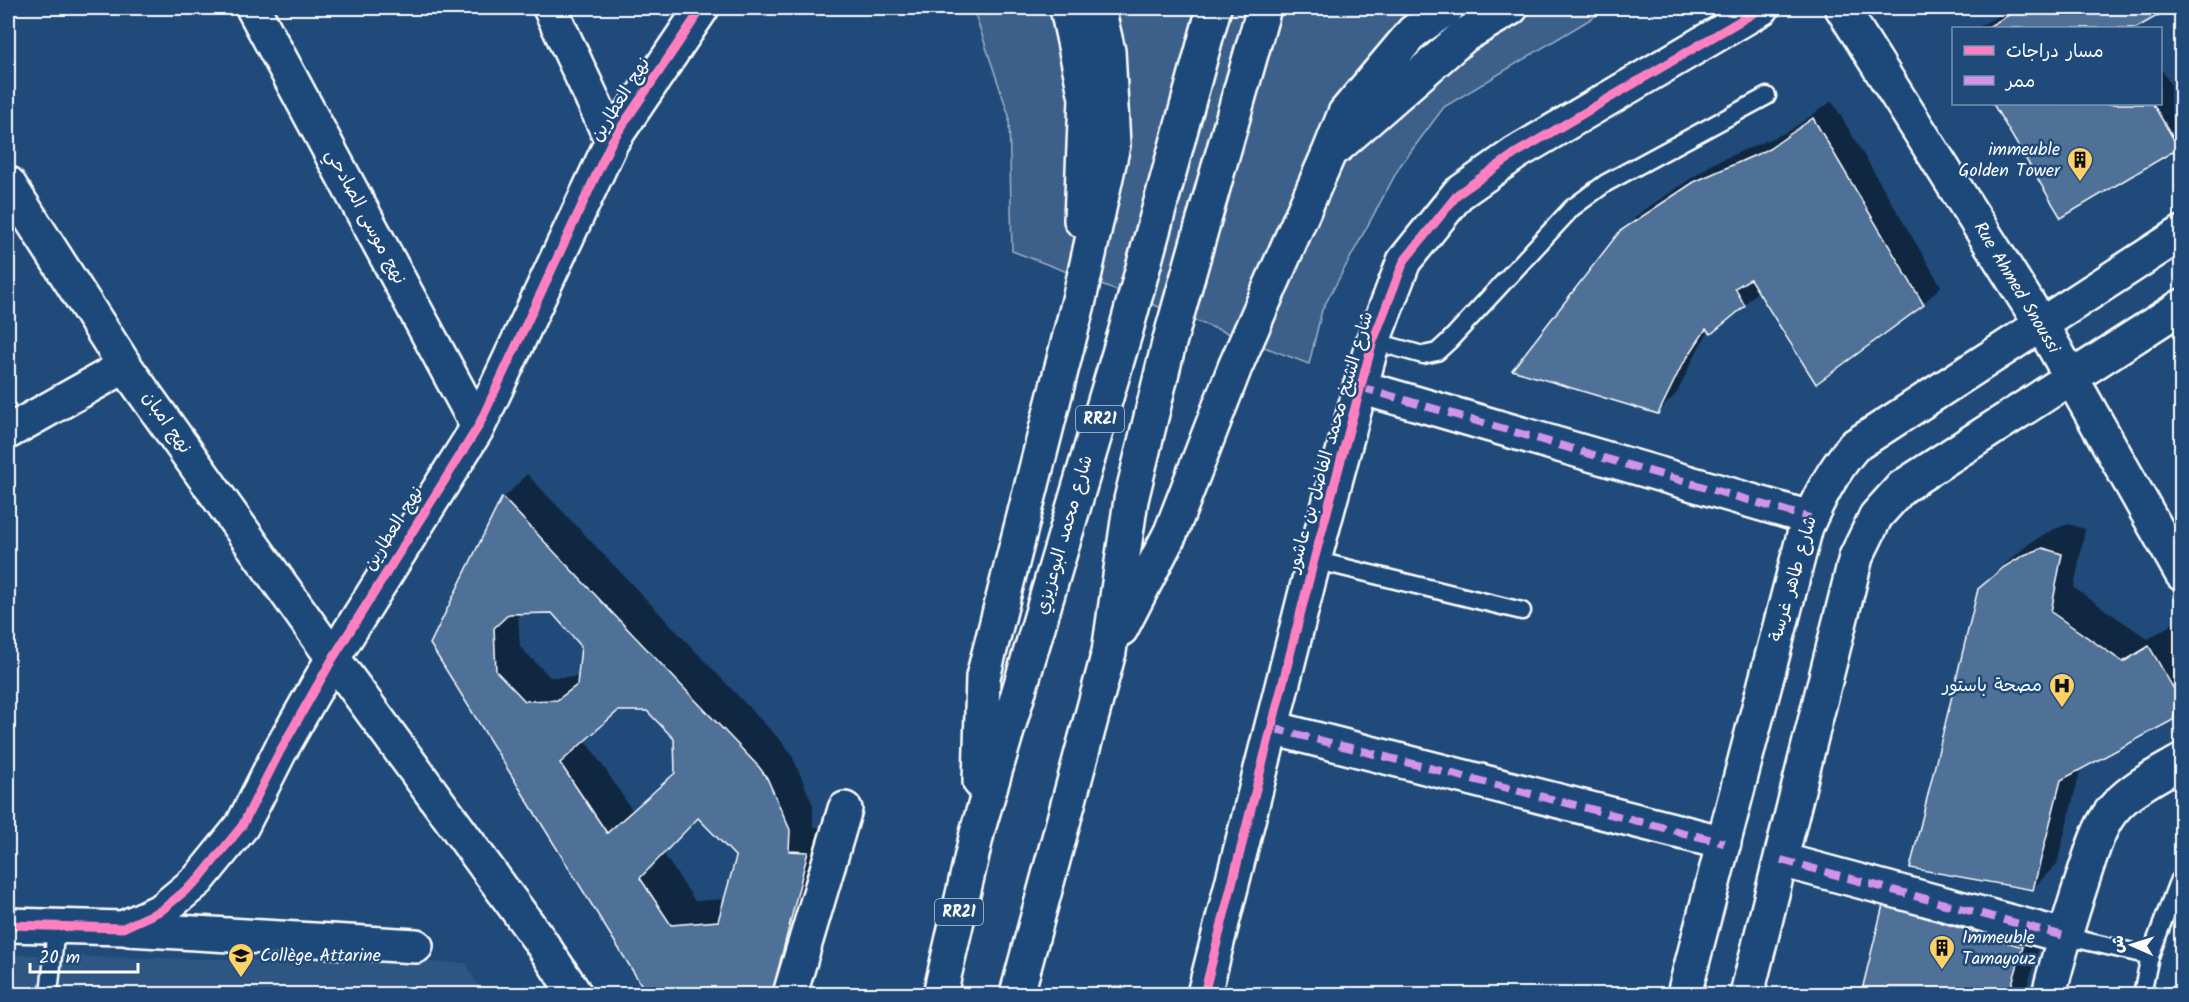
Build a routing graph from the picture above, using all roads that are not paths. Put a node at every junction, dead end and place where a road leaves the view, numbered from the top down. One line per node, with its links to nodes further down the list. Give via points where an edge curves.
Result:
1 (253, 8): 24 (main road, نهج موسى الصادحي)
2 (550, 8): 13 (main road)
3 (702, 8): 13 (main road, نهج العطارين)
4 (1067, 8): 17 (main road, via 1086,98)
5 (1098, 8): 17 (main road, via 1108,51 1113,145)
6 (1214, 8): 35 (main road, شارع محمد البوعزيزي / RR21, via 1126,330)
7 (1264, 8): 30 (main road, RR21, via 1168,343 1131,500)
8 (1446, 8): 14 (main road, via 1413,32 1345,113)
9 (1511, 8): 14 (main road, via 1466,35)
10 (1762, 8): 20 (main road, شارع الشيخ محمد الفاضل بن عاشور, via 1516,153 1458,194 1404,261)
11 (1842, 8): 19 (main road, Rue Ahmed Snoussi)
12 (1767, 96): 20 (lane, via 1606,183 1572,208 1437,352 1424,355)
13 (612, 141): 24 (main road, نهج العطارين)
14 (1329, 153): 30 (main road, via 1235,367 1171,532)
15 (8, 183): 21 (main road, نهج امبان)
16 (2181, 232): 19 (main road, شارع طاهر غرسة)
17 (1079, 300): 35 (main road, via 983,677)
18 (2181, 306): 22 (main road)
19 (2041, 324): 22 (main road, Rue Ahmed Snoussi); 26 (main road, شارع طاهر غرسة, via 1854,446 1837,466)
20 (1372, 340): 23 (main road, شارع الشيخ محمد الفاضل بن عاشور)
21 (125, 366): 25 (main road); 31 (main road, نهج امبان)
22 (2070, 378): 28 (main road, Rue Ahmed Snoussi); 37 (main road, via 1902,487 1876,516 1856,557)
23 (1360, 387): 26 (main road); 27 (main road, شارع الشيخ محمد الفاضل بن عاشور)
24 (478, 427): 31 (main road, نهج العطارين)
25 (8, 432)
26 (1810, 518): 36 (main road, شارع طاهر غرسة)
27 (1314, 560): 29 (lane); 32 (main road, شارع الشيخ محمد الفاضل بن عاشور)
28 (2181, 574)
29 (1522, 611)
30 (1109, 652): 49 (main road, RR21)
31 (333, 658): 41 (main road, نهج العطارين, via 242,826 198,880 162,910); 46 (main road, نهج امبان)
32 (1272, 728): 36 (main road); 50 (main road, شارع الشيخ محمد الفاضل بن عاشور)
33 (2181, 761): 42 (main road, via 2136,788 2105,820)
34 (845, 809): 47 (main road)
35 (978, 829): 48 (main road, شارع محمد البوعزيزي / RR21)
36 (1724, 843): 51 (main road, شارع طاهر غرسة)
37 (1780, 860): 42 (main road); 52 (main road)
38 (2181, 877): 44 (lane)
39 (10, 921): 40 (main road, نهج العطارين)
40 (56, 928): 41 (main road, نهج العطارين); 45 (lane)
41 (123, 928): 43 (main road)
42 (2064, 936): 44 (lane); 53 (main road)
43 (416, 946)
44 (2150, 956): 54 (lane)
45 (49, 994)
46 (575, 994)
47 (790, 994)
48 (940, 994)
49 (1017, 994)
50 (1204, 994)
51 (1684, 994)
52 (1747, 994)
53 (2049, 994)
54 (2142, 994)

